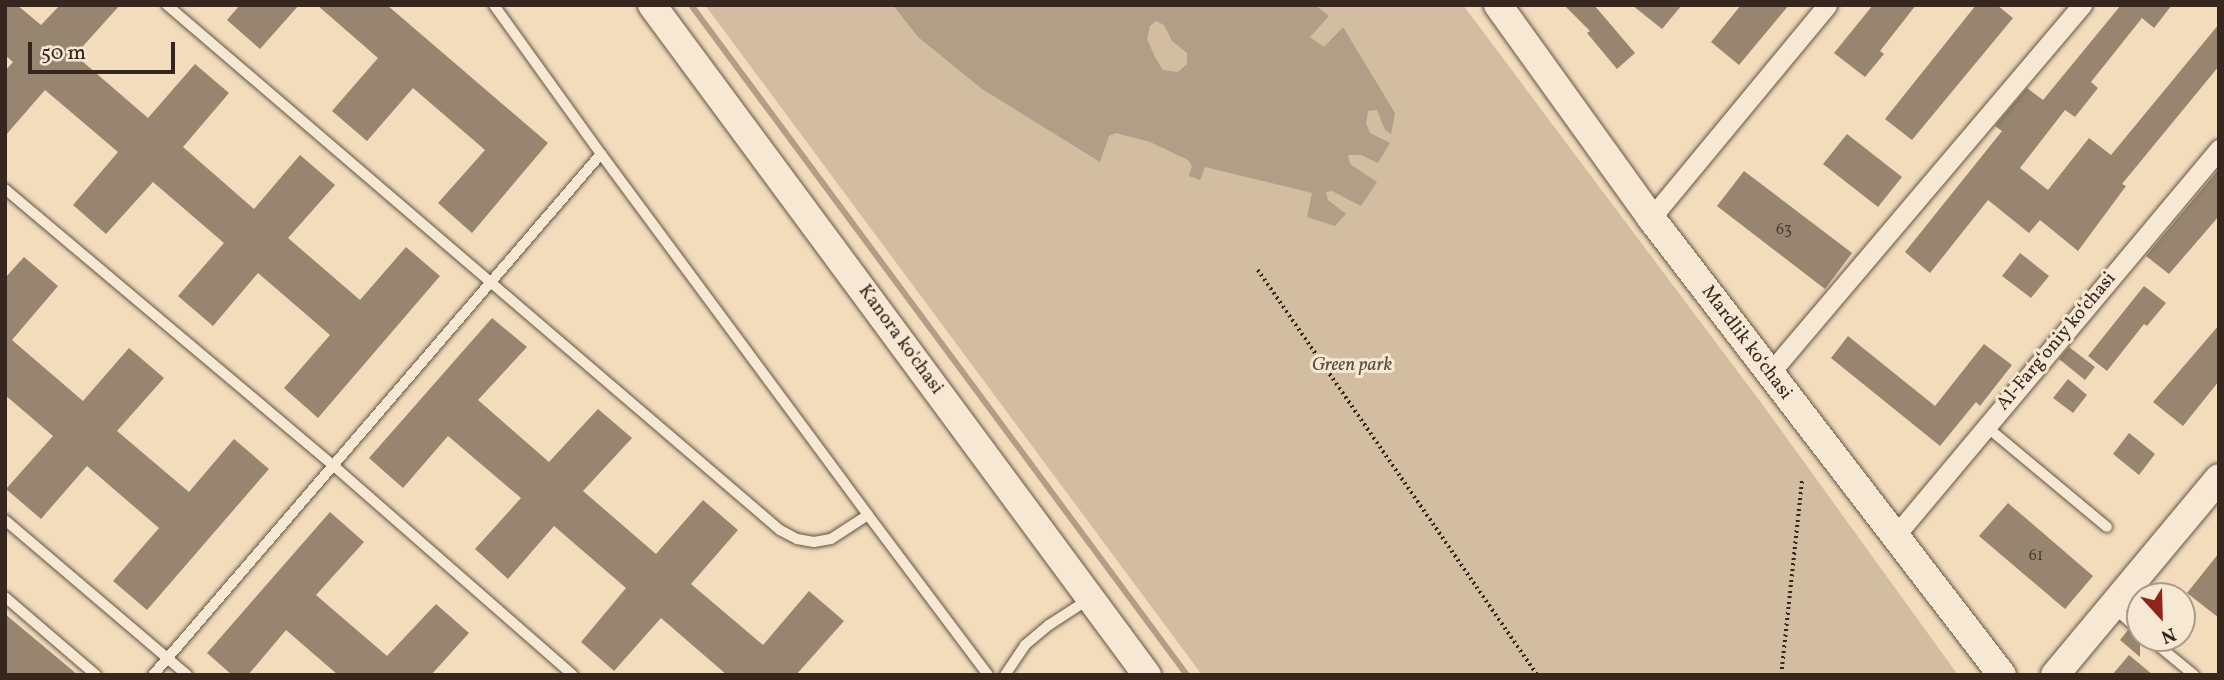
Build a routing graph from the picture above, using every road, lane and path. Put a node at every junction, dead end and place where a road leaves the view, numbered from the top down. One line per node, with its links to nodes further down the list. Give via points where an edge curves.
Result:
1 (167, 5): 12 (lane)
2 (494, 5): 8 (lane)
3 (652, 5): 23 (street, Kanora ko'chasi)
4 (1498, 5): 10 (street, Mardlik ko‘chasi)
5 (1827, 5): 10 (street)
6 (2082, 5): 13 (street)
7 (2219, 149): 14 (street, Al-Farg‘oniy ko‘chasi)
8 (601, 154): 12 (lane); 18 (lane)
9 (5, 189): 15 (lane)
10 (1651, 218): 13 (street, Mardlik ko‘chasi)
11 (1258, 270): 35 (path)
12 (493, 283): 15 (lane); 18 (lane, via 780,530 814,542 831,538)
13 (1769, 374): 21 (street, Mardlik ko‘chasi)
14 (1987, 427): 20 (lane); 21 (street, Al-Farg‘oniy ko‘chasi)
15 (334, 466): 27 (lane); 31 (lane)
16 (2219, 478): 24 (street)
17 (1801, 479): 36 (path)
18 (868, 515): 32 (lane)
19 (5, 520): 27 (lane)
20 (2107, 527)
21 (1895, 536): 37 (street, Mardlik ko‘chasi)
22 (5, 597): 28 (lane)
23 (1091, 598): 33 (lane, via 1025,645); 34 (street, Kanora ko'chasi)
24 (2112, 606): 25 (lane); 38 (street)
25 (2126, 618)
26 (2166, 652): 39 (lane)
27 (167, 658): 29 (lane); 30 (lane)
28 (96, 675)
29 (153, 675)
30 (187, 675)
31 (573, 675)
32 (988, 675)
33 (1005, 675)
34 (1147, 675)
35 (1537, 675)
36 (1780, 675)
37 (2002, 675)
38 (2055, 675)
39 (2194, 675)

